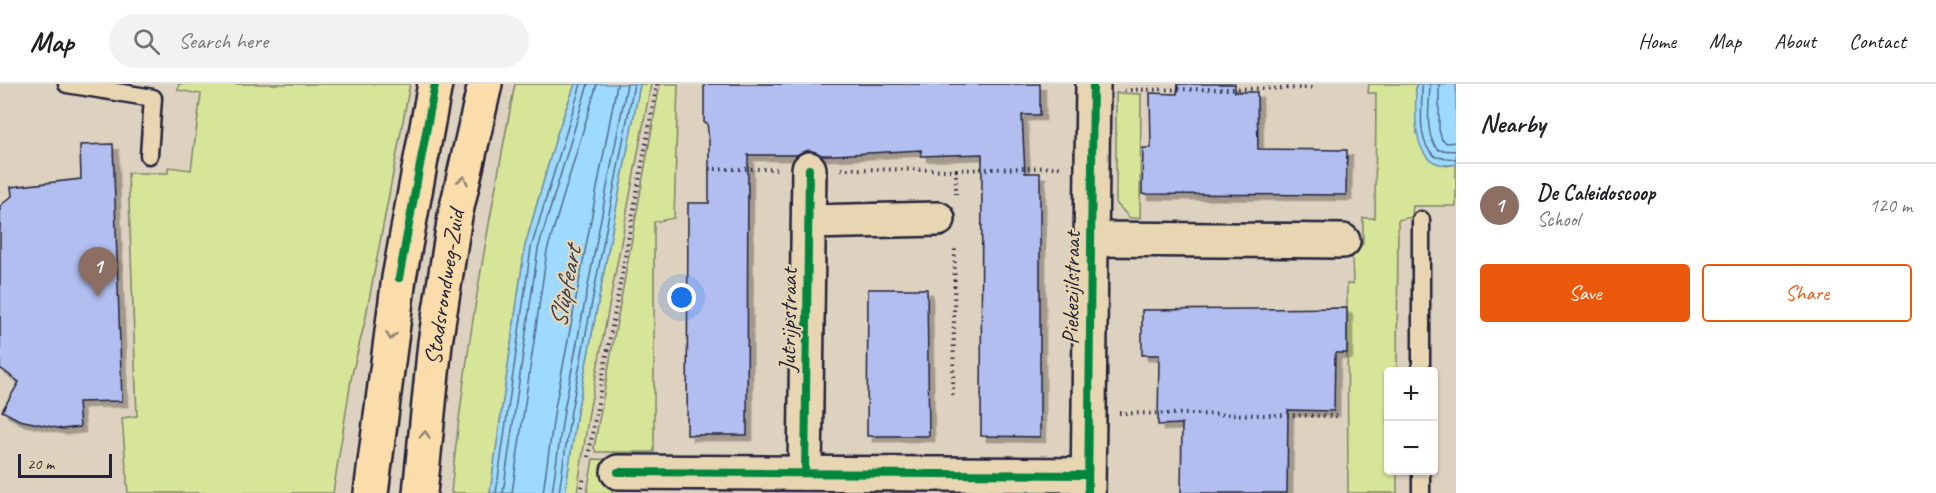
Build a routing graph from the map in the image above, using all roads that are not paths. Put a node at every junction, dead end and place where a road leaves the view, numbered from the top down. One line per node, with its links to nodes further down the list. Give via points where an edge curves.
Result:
1 (68, 84): 5 (lane, via 153,98)
2 (435, 84): 18 (highway, Stadsrondweg-Zuid, one-way to 18, via 399,278)
3 (484, 84): 19 (highway, Stadsrondweg-Zuid, one-way to 3, via 435,343 455,216)
4 (1093, 87): 10 (street, Piekezijlstraat)
5 (149, 155)
6 (809, 169): 9 (street, Jutrijpstraat)
7 (938, 219): 9 (street)
8 (1421, 220): 12 (lane)
9 (809, 222): 14 (street, Jutrijpstraat)
10 (1092, 239): 11 (street, Piekezijlstraat); 17 (street, Piekezijlstraat)
11 (1343, 241)
12 (1421, 367)
13 (618, 472): 14 (street)
14 (805, 472): 16 (street)
15 (1421, 475): 20 (lane)
16 (935, 484): 17 (street)
17 (1088, 484)
18 (371, 493)
19 (420, 493)
20 (1421, 493)

